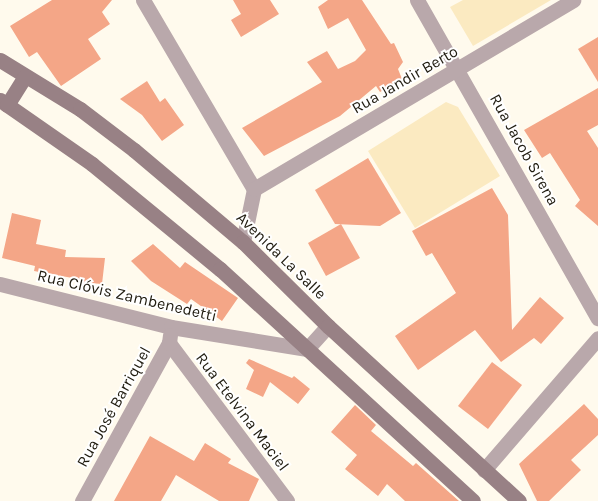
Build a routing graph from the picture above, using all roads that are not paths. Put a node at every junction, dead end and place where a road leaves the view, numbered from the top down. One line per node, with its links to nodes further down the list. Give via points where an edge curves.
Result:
1 (143, 0): 8 (street)
2 (417, 0): 5 (street, Rua Jacob Sirena)
3 (574, 0): 5 (street, Rua Jandir Berto)
4 (0, 60): 6 (main road, Avenida La Salle)
5 (459, 69): 8 (street, Rua Jandir Berto); 11 (street, Rua Jacob Sirena)
6 (25, 76): 7 (main road); 9 (main road, Avenida La Salle, via 80,109 134,150)
7 (4, 102): 16 (main road, via 115,183 220,269)
8 (254, 189): 9 (street)
9 (243, 242): 12 (main road, Avenida La Salle)
10 (0, 284): 13 (street, Rua Clóvis Zambenedetti)
11 (598, 318)
12 (328, 326): 16 (street); 17 (main road, Avenida La Salle)
13 (171, 327): 15 (street, Rua José Barriquel); 16 (street, Rua Clóvis Zambenedetti)
14 (598, 338): 17 (street)
15 (169, 343): 18 (street, Rua José Barriquel); 19 (street, Rua Etelvina Maciel)
16 (307, 349): 20 (main road)
17 (484, 470): 21 (main road, Avenida La Salle)
18 (82, 501)
19 (287, 501)
20 (473, 501)
21 (519, 501)

